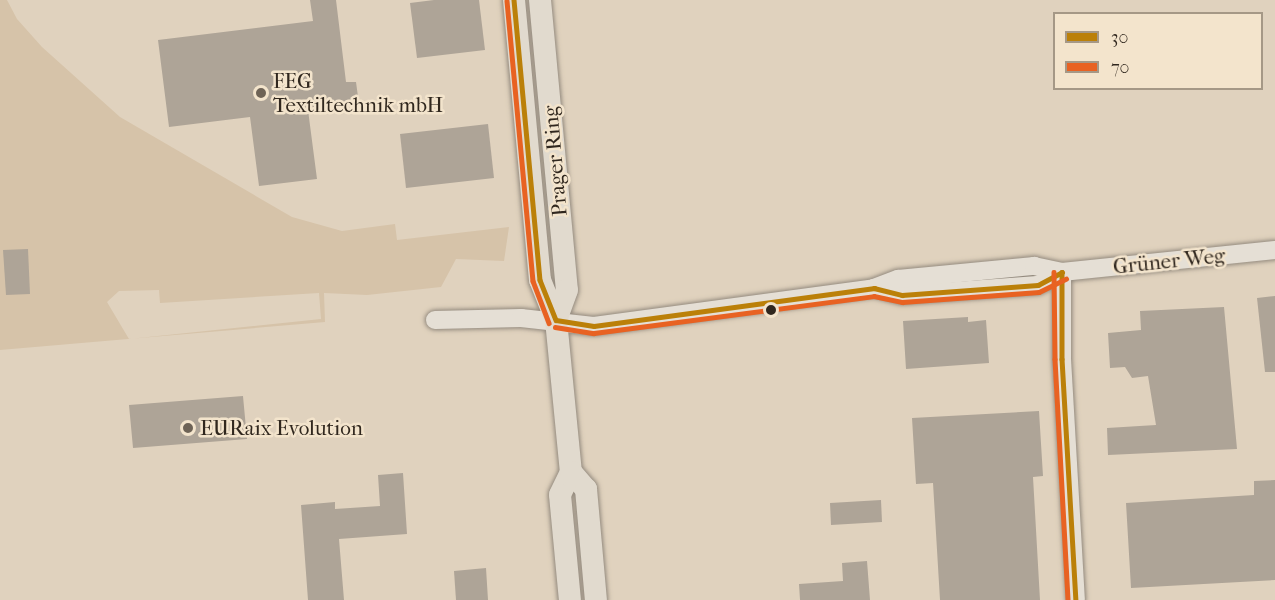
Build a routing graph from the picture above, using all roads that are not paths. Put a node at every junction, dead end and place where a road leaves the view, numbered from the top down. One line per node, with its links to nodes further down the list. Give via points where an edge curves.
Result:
1 (514, 0): 6 (main road, Prager Ring, via 540,280)
2 (540, 0): 6 (main road, Prager Ring, via 567,290)
3 (1275, 250): 4 (street, Grüner Weg)
4 (1062, 272): 6 (street, Grüner Weg, via 1038,285 902,295 874,288 594,326); 10 (street, via 1062,359)
5 (435, 320): 6 (street, Grüner Weg)
6 (556, 320): 7 (main road, Prager Ring)
7 (571, 472): 8 (main road, Prager Ring, via 560,495); 9 (main road, Prager Ring, via 586,489)
8 (570, 600)
9 (596, 600)
10 (1076, 600)

